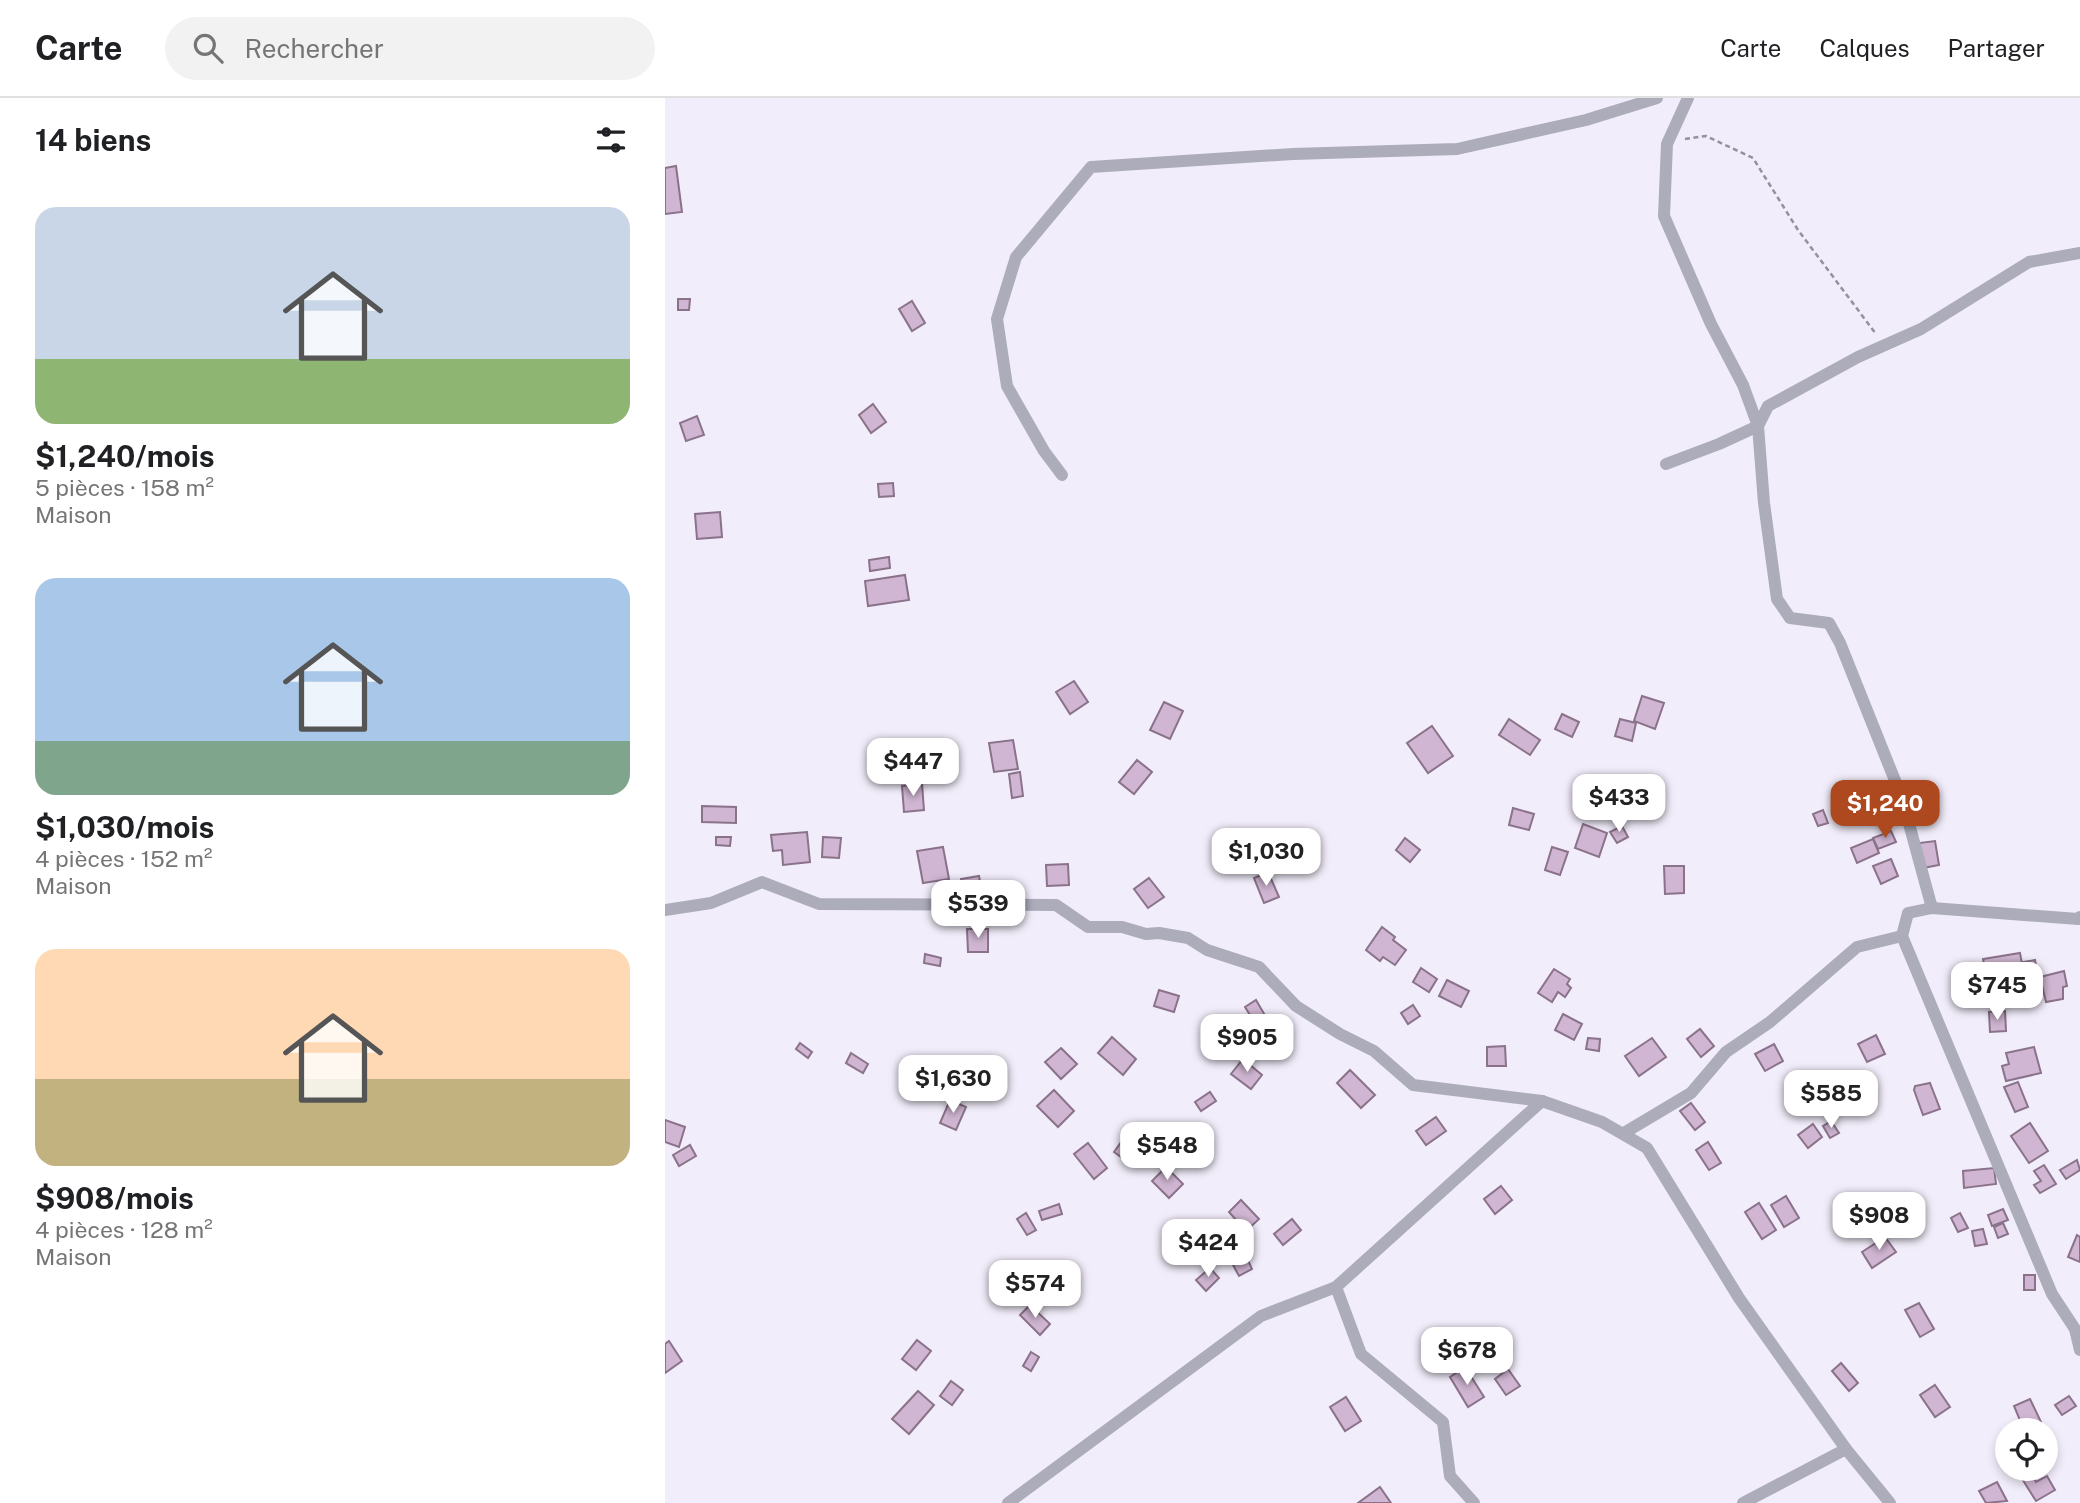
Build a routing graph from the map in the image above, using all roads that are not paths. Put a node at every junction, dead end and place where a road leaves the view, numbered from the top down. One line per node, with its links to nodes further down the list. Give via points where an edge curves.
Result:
1 (1657, 98): 6 (street, via 1586,120 1457,149 1091,167 1016,257 997,319 1007,386)
2 (1688, 98): 4 (street, via 1667,144 1664,216 1711,324 1744,385)
3 (2080, 253): 4 (street, via 2029,262 1921,329 1768,406)
4 (1758, 426): 5 (street); 7 (street, via 1777,599 1790,618 1829,623 1840,643 1902,798)
5 (1666, 464)
6 (1062, 475)
7 (1932, 908): 9 (street); 10 (street, via 1908,913)
8 (665, 910): 11 (street, via 711,903 762,883 819,904 1056,905 1088,928 1122,927 1188,938 1207,950 1259,967 1296,1006 1374,1051 1413,1084)
9 (2079, 921)
10 (1902, 936): 12 (street, via 1857,947 1770,1022 1727,1052 1691,1093); 14 (street, via 2052,1294 2075,1329)
11 (1542, 1101): 12 (street); 13 (street)
12 (1624, 1133): 15 (street, via 1647,1148 1739,1298)
13 (1336, 1287): 16 (street, via 1261,1316); 17 (street, via 1361,1354 1443,1423 1450,1476)
14 (2080, 1350)
15 (1846, 1449): 18 (street); 19 (street)
16 (1008, 1503)
17 (1474, 1503)
18 (1743, 1503)
19 (1890, 1503)

